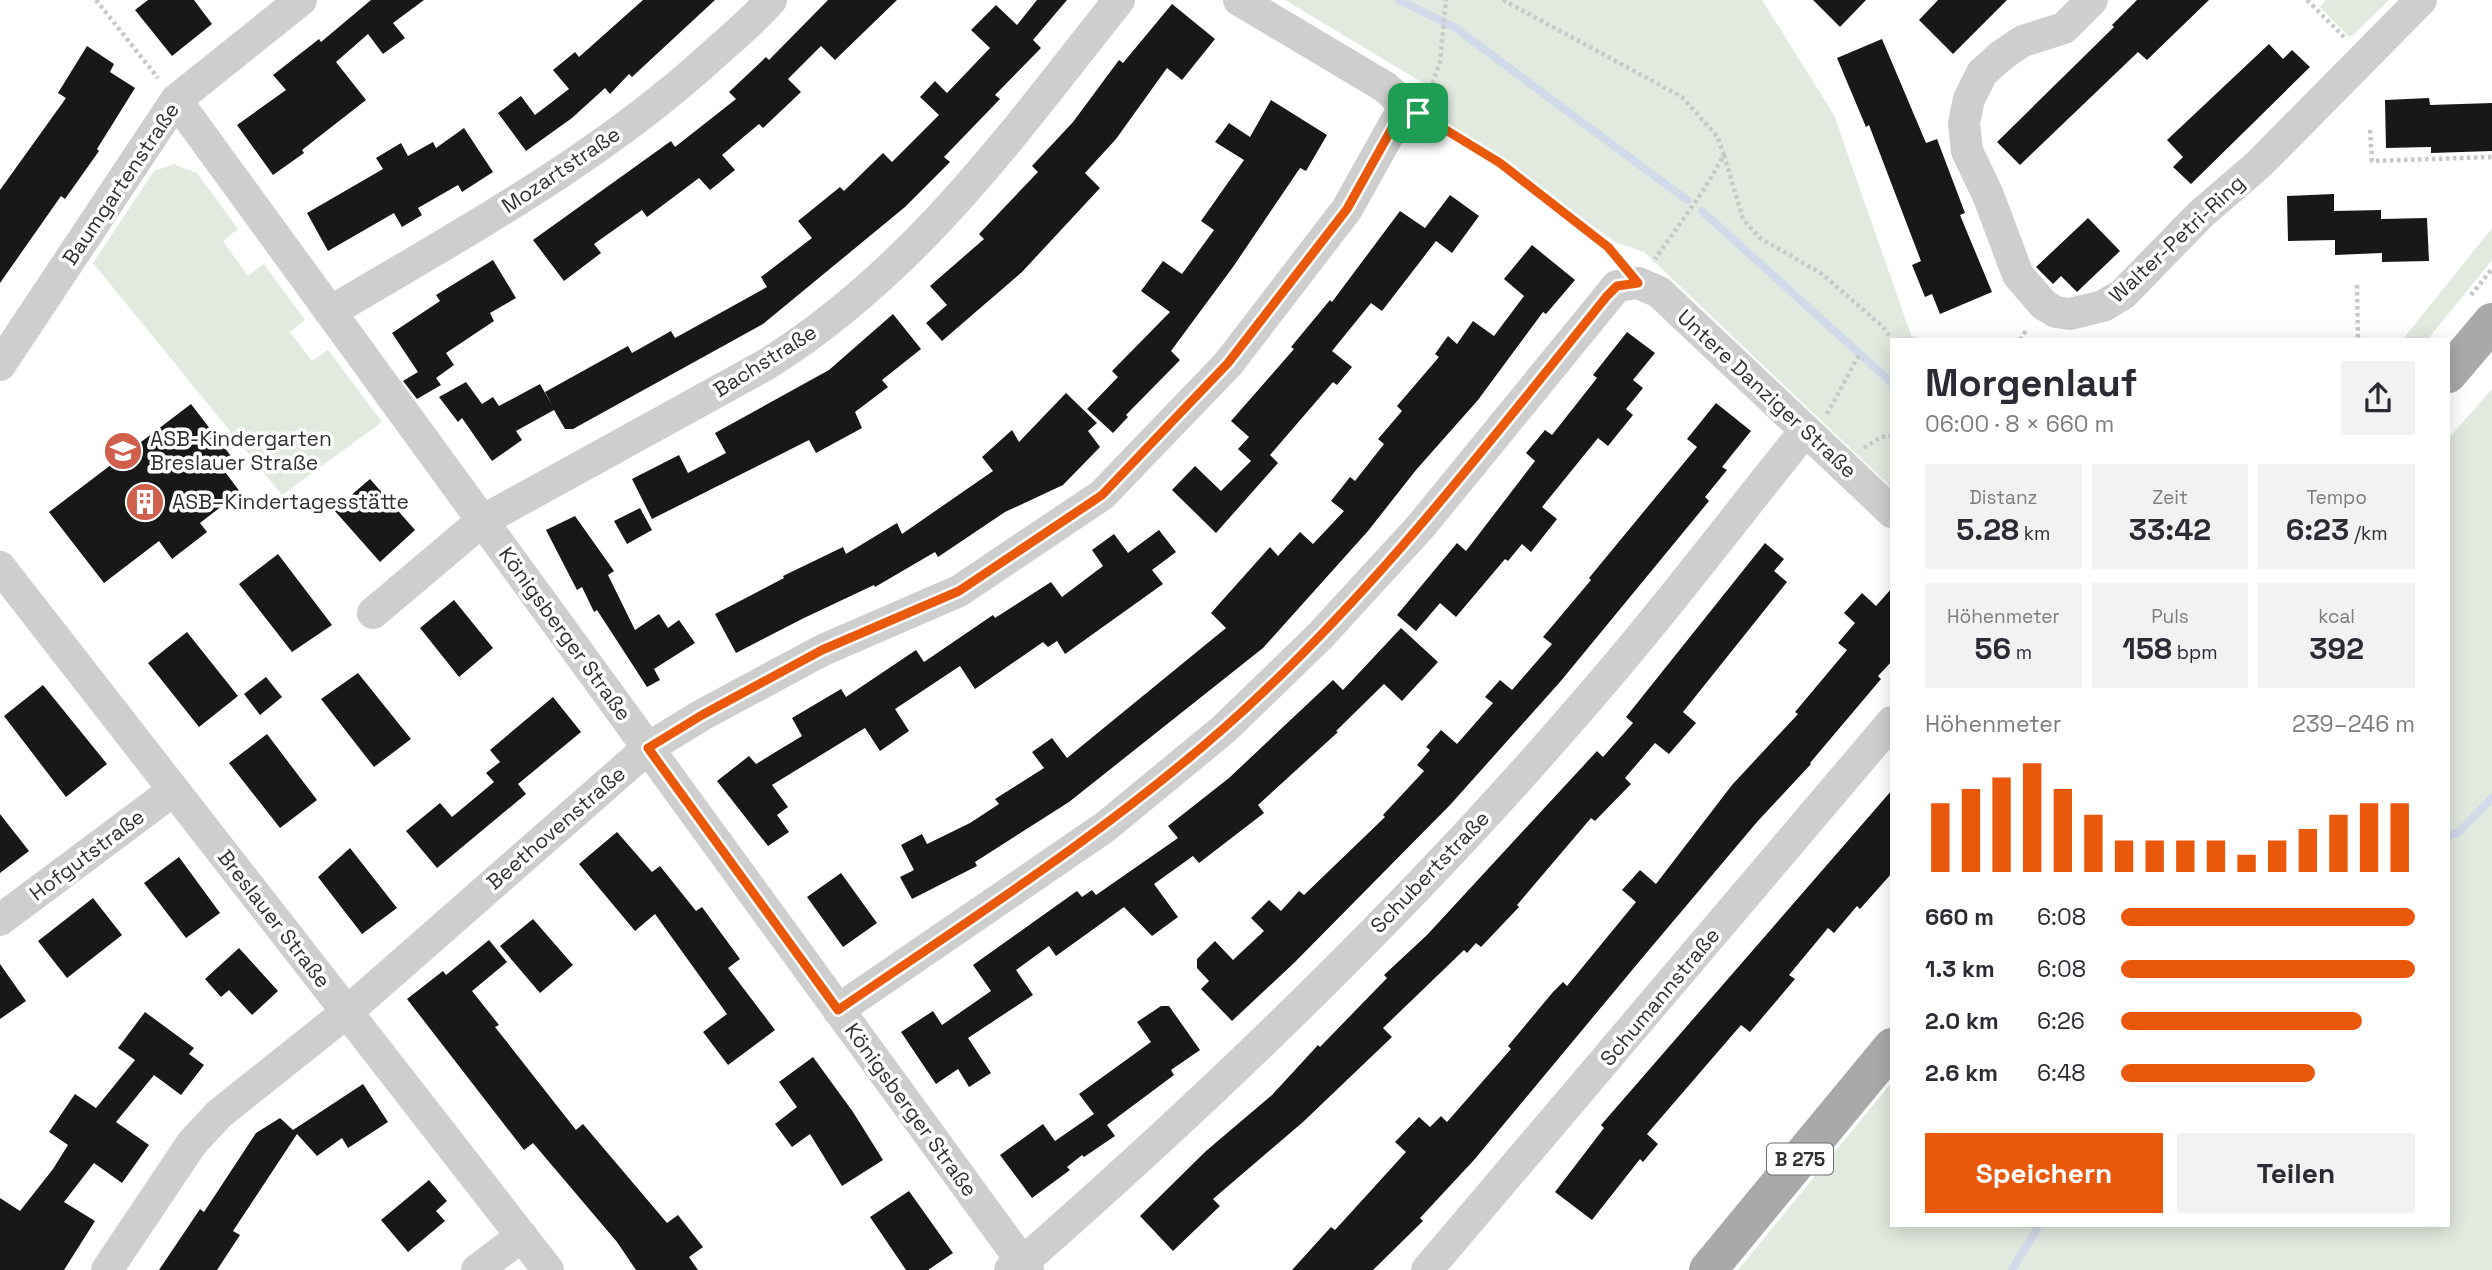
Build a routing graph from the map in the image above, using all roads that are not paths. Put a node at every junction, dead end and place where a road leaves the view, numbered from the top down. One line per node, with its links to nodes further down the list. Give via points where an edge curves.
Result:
1 (301, 0): 7 (street, Baumgartenstraße)
2 (771, 0): 8 (street, Mozartstraße, via 688,78 590,154)
3 (1119, 0): 14 (street, Bachstraße, via 977,180 882,278 767,364)
4 (1239, 0): 18 (street, Beethovenstraße, via 1385,87 1412,109 1347,209 1228,363 1102,495 959,591 822,650)
5 (2092, 0): 6 (street, Walter-Petri-Ring, via 2063,28 2023,41 1982,73 1964,123 1967,151 2018,275 2044,305 2070,314 2103,306 2123,294)
6 (2421, 0)
7 (176, 100): 8 (street, Königsberger Straße); 10 (street, Baumgartenstraße)
8 (330, 312): 14 (street, Königsberger Straße)
9 (2492, 322): 11 (main road)
10 (0, 365)
11 (2450, 372)
12 (1805, 431): 13 (street, Untere Danziger Straße); 21 (street, Untere Danziger Straße, via 1645,285 1617,286 1421,526 1320,636 1224,729 1105,827); 25 (street, Schubertstraße, via 1579,711 1464,839 1335,970)
13 (1890, 510)
14 (482, 521): 16 (street, Bachstraße); 18 (street, Königsberger Straße)
15 (0, 567): 19 (street, Breslauer Straße)
16 (373, 613)
17 (1890, 724): 29 (street, Schumannstraße)
18 (648, 748): 21 (street, Königsberger Straße); 22 (street, Beethovenstraße)
19 (174, 790): 20 (street, Hofgutstraße); 22 (street, Breslauer Straße)
20 (0, 920)
21 (838, 1010): 25 (street, Königsberger Straße)
22 (347, 1012): 24 (street, Breslauer Straße); 26 (street, Beethovenstraße, via 219,1114 192,1143)
23 (1890, 1050): 30 (main road, B 275)
24 (522, 1236): 27 (street); 28 (street, Breslauer Straße)
25 (1020, 1267)
26 (107, 1270)
27 (477, 1270)
28 (548, 1270)
29 (1427, 1270)
30 (1708, 1270)

